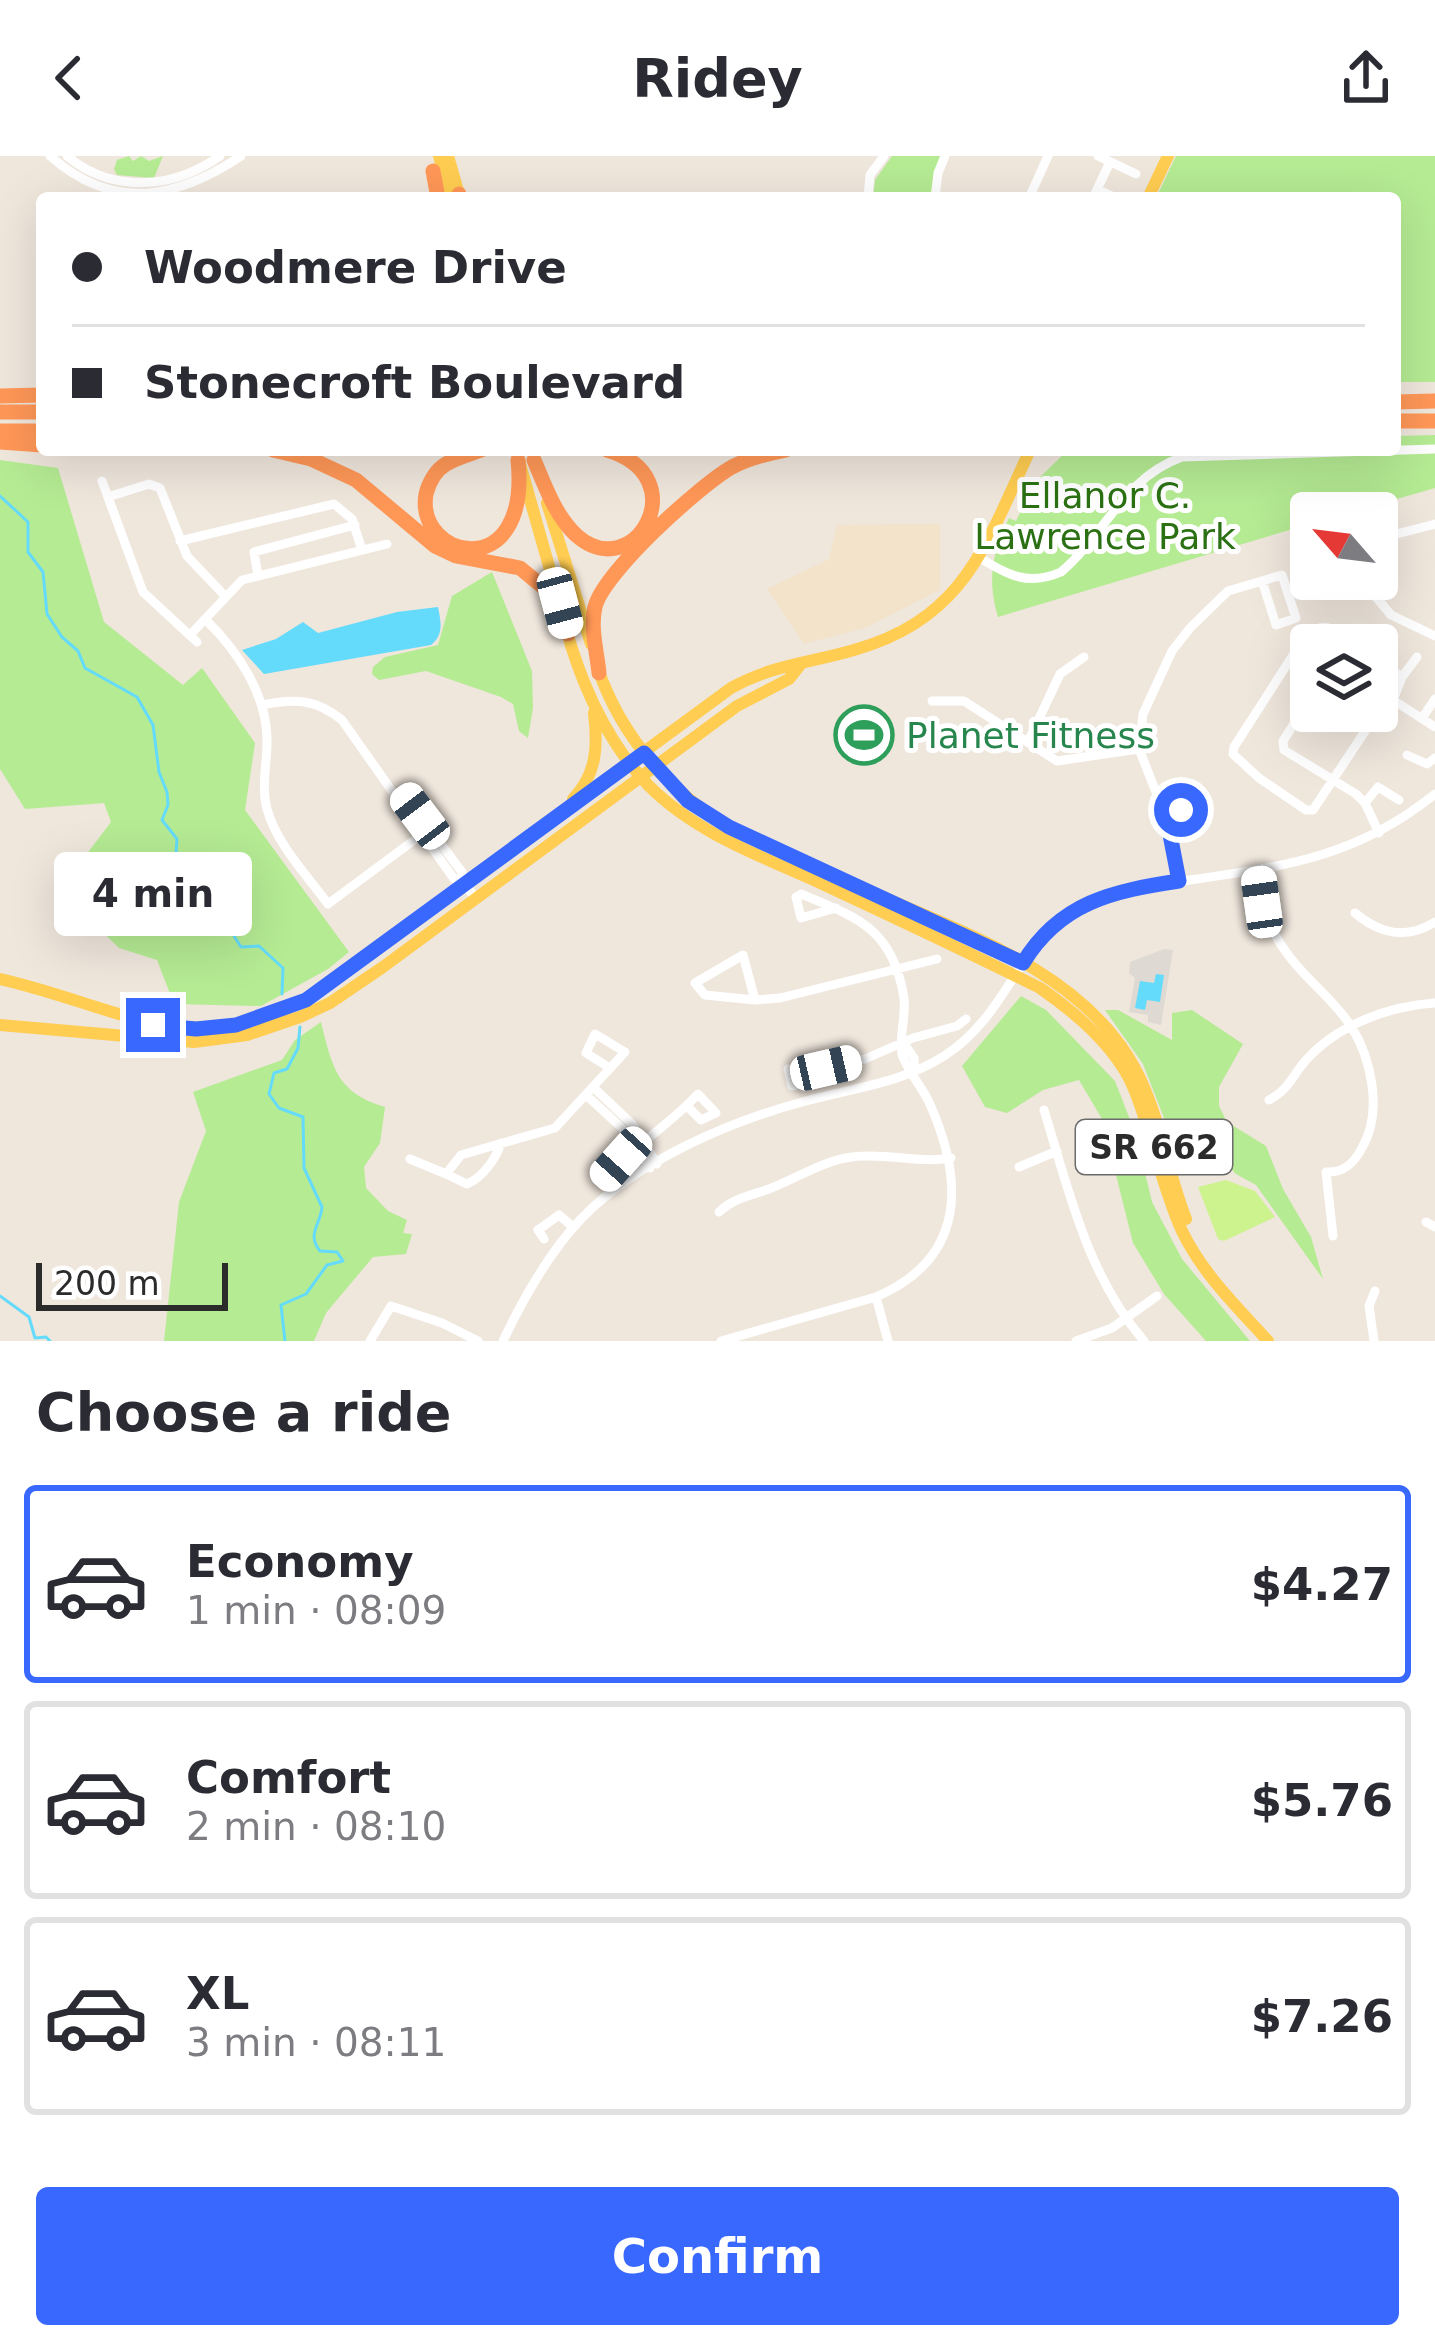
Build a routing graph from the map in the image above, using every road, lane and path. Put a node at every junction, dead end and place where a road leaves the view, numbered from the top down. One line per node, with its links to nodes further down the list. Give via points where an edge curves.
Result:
1 (50, 156): 14 (street, via 87,181)
2 (68, 156): 3 (street, via 106,178 140,183 181,177)
3 (220, 156)
4 (241, 156): 15 (street, via 188,186)
5 (448, 156): 18 (main road)
6 (884, 156): 19 (street)
7 (945, 156): 20 (street)
8 (1048, 156): 21 (street)
9 (1098, 156): 12 (street)
10 (1168, 156): 23 (main road)
11 (433, 161): 16 (highway); 17 (main road)
12 (1110, 162): 13 (street); 22 (street)
13 (1136, 175)
14 (127, 192)
15 (156, 192)
16 (439, 192)
17 (454, 192)
18 (456, 192)
19 (869, 192)
20 (936, 192)
21 (1032, 192)
22 (1096, 192)
23 (1151, 192)
24 (36, 395): 25 (highway)
25 (0, 396)
26 (1435, 401): 27 (highway)
27 (1401, 402)
28 (0, 412): 29 (highway)
29 (36, 412)
30 (1435, 421): 31 (highway)
31 (1401, 422)
32 (36, 430): 33 (highway)
33 (0, 431)
34 (0, 442): 35 (highway)
35 (36, 445)
36 (1435, 449): 37 (street)
37 (1401, 450)
38 (302, 456): 62 (highway, via 356,480 435,546 520,568 548,591)
39 (466, 456): 41 (highway, via 445,464 425,503 432,529 463,548 495,542 512,524)
40 (525, 456): 62 (main road, SR 662)
41 (525, 456)
42 (525, 456): 68 (main road, SR 662)
43 (526, 456): 44 (highway, via 567,525 589,544 616,548 651,518 653,490 640,468)
44 (618, 456)
45 (761, 456): 68 (highway, via 716,477 611,580 594,613)
46 (1027, 456): 56 (main road)
47 (1214, 456): 56 (street, via 1182,457 1149,471 1061,572 1022,580)
48 (102, 481): 49 (street)
49 (108, 497): 53 (street, via 160,488); 61 (street, via 141,588 194,639)
50 (1435, 524): 52 (street)
51 (355, 525): 53 (street, via 327,504); 55 (street); 57 (street, via 254,552)
52 (1398, 534)
53 (180, 542): 59 (street)
54 (387, 544): 55 (street)
55 (362, 550): 57 (street)
56 (980, 558): 67 (main road, via 950,598 913,626)
57 (258, 576): 59 (street)
58 (1262, 581): 58 (street, via 1276,625 1296,618 1282,575); 85 (street, via 1228,592 1172,651 1143,714)
59 (225, 596): 61 (street)
60 (1378, 600): 63 (street)
61 (205, 619): 75 (street)
62 (568, 634): 76 (main road, SR 662)
63 (1435, 636)
64 (1084, 657): 83 (street, via 1060,674)
65 (1417, 657): 70 (street)
66 (1290, 663): 92 (street, via 1234,754 1306,810)
67 (800, 664): 81 (main road, via 742,682); 84 (main road)
68 (599, 673): 79 (main road, SR 662)
69 (1398, 674): 70 (street)
70 (1402, 677): 71 (street)
71 (1398, 687)
72 (1435, 699): 77 (street)
73 (932, 701): 83 (street, via 964,700)
74 (1398, 703): 77 (street)
75 (262, 705): 93 (street, via 298,699 331,711); 102 (street, via 269,816 328,904)
76 (593, 706): 89 (main road, SR 662); 98 (main road, via 590,776)
77 (1422, 718): 78 (street)
78 (1435, 727)
79 (626, 728): 81 (main road, via 641,739); 86 (main road, SR 662)
80 (1290, 730): 92 (street, via 1284,750)
81 (674, 731): 86 (main road)
82 (1363, 732): 92 (street)
83 (1028, 742): 85 (street, via 1063,762)
84 (688, 743): 90 (main road); 100 (main road, via 675,775)
85 (1139, 749): 96 (street)
86 (644, 753): 89 (main road); 90 (main road, SR 662)
87 (1407, 754): 88 (street, via 1426,764)
88 (1435, 758)
89 (630, 764): 91 (main road, SR 662); 98 (main road)
90 (655, 767): 91 (main road); 100 (main road, SR 662)
91 (642, 778): 106 (main road); 111 (main road, SR 662, via 716,835)
92 (1335, 781): 97 (street)
93 (397, 793): 102 (street); 105 (street)
94 (1435, 794): 101 (street)
95 (1399, 800): 97 (street, via 1378,787)
96 (1161, 802): 99 (street); 99 (street, via 1181,805)
97 (1366, 803): 101 (street)
98 (556, 817): 105 (main road)
99 (1167, 819): 104 (street)
100 (718, 820): 111 (main road, SR 662)
101 (1379, 833): 103 (street, via 1316,860)
102 (422, 835): 105 (street)
103 (1258, 870): 104 (street); 118 (street, via 1275,935)
104 (1179, 881): 111 (street, via 1118,890 1077,907 1050,927)
105 (463, 882): 106 (street); 113 (main road, via 322,990 236,1025 153,1025)
106 (476, 899): 117 (main road, via 330,1003 265,1031 194,1042)
107 (836, 908): 112 (street, via 879,935)
108 (1355, 913): 109 (street, via 1392,933)
109 (1435, 922)
110 (937, 959): 112 (street)
111 (1020, 969): 122 (street, via 975,1031); 153 (main road, SR 662, via 1067,1007 1133,1084 1190,1245); 154 (main road, SR 662, via 1089,1009 1126,1053 1196,1240)
112 (896, 970): 114 (street); 119 (street)
113 (0, 979)
114 (755, 1000): 114 (street, via 705,995 695,983 743,955)
115 (1435, 1003): 118 (street, via 1396,1007)
116 (966, 1019): 119 (street)
117 (0, 1025)
118 (1354, 1026): 124 (street, via 1313,1052); 138 (street, via 1374,1110 1354,1161 1326,1172)
119 (903, 1042): 121 (street); 122 (street)
120 (610, 1068): 123 (street)
121 (826, 1068)
122 (915, 1071): 130 (street); 132 (street, via 759,1114)
123 (589, 1091): 127 (street, via 554,1128); 128 (street)
124 (1269, 1100)
125 (687, 1106): 128 (street)
126 (1044, 1110): 129 (street)
127 (500, 1144): 134 (street, via 461,1155); 134 (street, via 474,1181)
128 (642, 1145): 132 (street); 135 (street)
129 (1057, 1151): 133 (street); 143 (street, via 1090,1255)
130 (951, 1158): 136 (street, via 829,1161); 142 (street, via 953,1200 940,1241 913,1275)
131 (410, 1159): 134 (street)
132 (654, 1166): 137 (street)
133 (1019, 1167)
134 (446, 1174)
135 (603, 1178)
136 (719, 1212)
137 (573, 1227): 139 (street, via 559,1215 538,1230); 148 (street)
138 (1333, 1236)
139 (544, 1239)
140 (1375, 1291): 155 (street)
141 (1157, 1296): 143 (street)
142 (876, 1297): 149 (street); 150 (street)
143 (1126, 1319): 151 (street); 152 (street)
144 (457, 1329): 145 (street, via 392,1306); 146 (street); 147 (street)
145 (370, 1341)
146 (451, 1341)
147 (478, 1341)
148 (503, 1341)
149 (721, 1341)
150 (888, 1341)
151 (1076, 1341)
152 (1144, 1341)
153 (1268, 1341)
154 (1278, 1341)
155 (1374, 1341)

